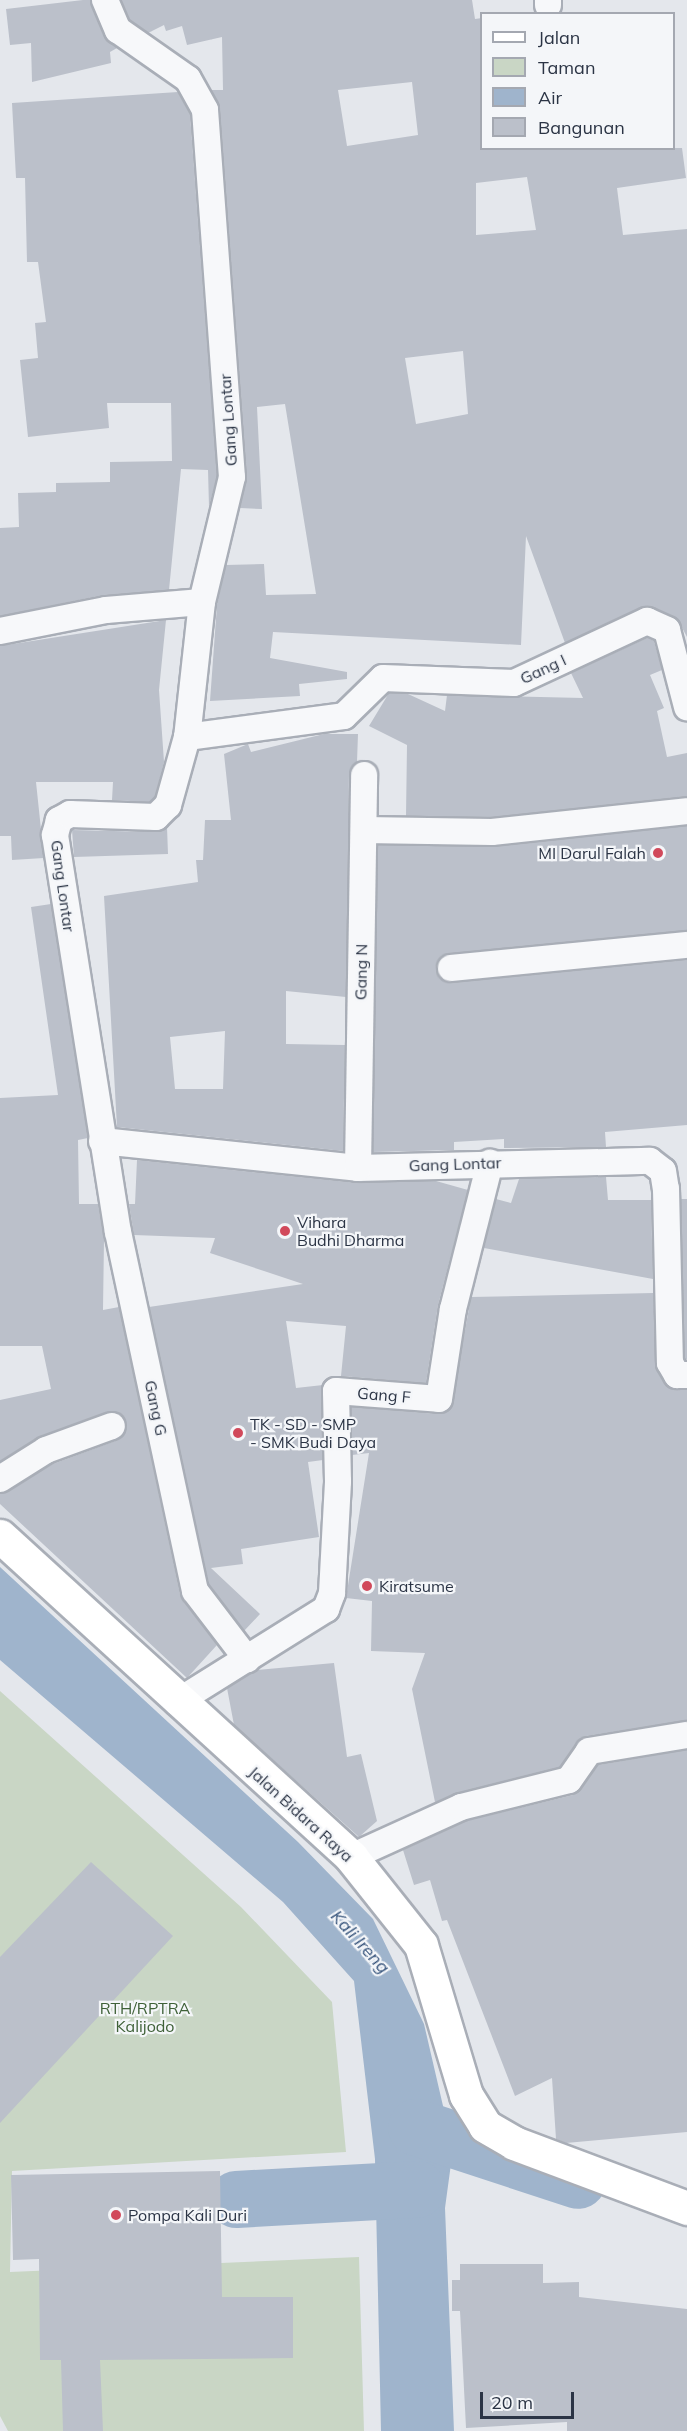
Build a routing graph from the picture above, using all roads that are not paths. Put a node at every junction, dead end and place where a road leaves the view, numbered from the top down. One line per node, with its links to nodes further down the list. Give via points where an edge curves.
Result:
1 (105, 0): 2 (street, Gang Lontar, via 118,30 188,79 205,110 232,477)
2 (202, 602): 3 (street, via 106,610); 5 (street, Gang Lontar)
3 (0, 631)
4 (687, 707): 5 (street, Gang I, via 667,630 656,621 636,624 514,683 383,678 344,716)
5 (187, 737): 11 (street, Gang Lontar, via 161,814 70,814 55,827)
6 (364, 776): 8 (street, Gang N)
7 (687, 811): 8 (street, via 492,832)
8 (364, 830): 13 (street, Gang N)
9 (687, 945): 10 (street)
10 (451, 968)
11 (102, 1141): 13 (street, Gang Lontar); 18 (street, Gang G, via 195,1591)
12 (490, 1162): 13 (street, Gang Lontar); 14 (street, Gang Lontar, via 612,1158 658,1165 666,1189 670,1363 673,1373); 18 (street, Gang F, via 453,1309 439,1399 336,1391 332,1593 326,1609)
13 (358, 1168)
14 (687, 1375)
15 (112, 1426): 16 (street, via 46,1450)
16 (0, 1479)
17 (0, 1536): 19 (street, Jalan Bidara Raya)
18 (248, 1659): 19 (street, Gang F)
19 (177, 1702): 21 (street, Jalan Bidara Raya)
20 (687, 1735): 21 (street, via 589,1751 573,1777 563,1782 461,1807)
21 (351, 1857): 22 (street, Jalan Bidara Raya, via 421,1945 466,2095 485,2126 514,2143)
22 (687, 2208)

